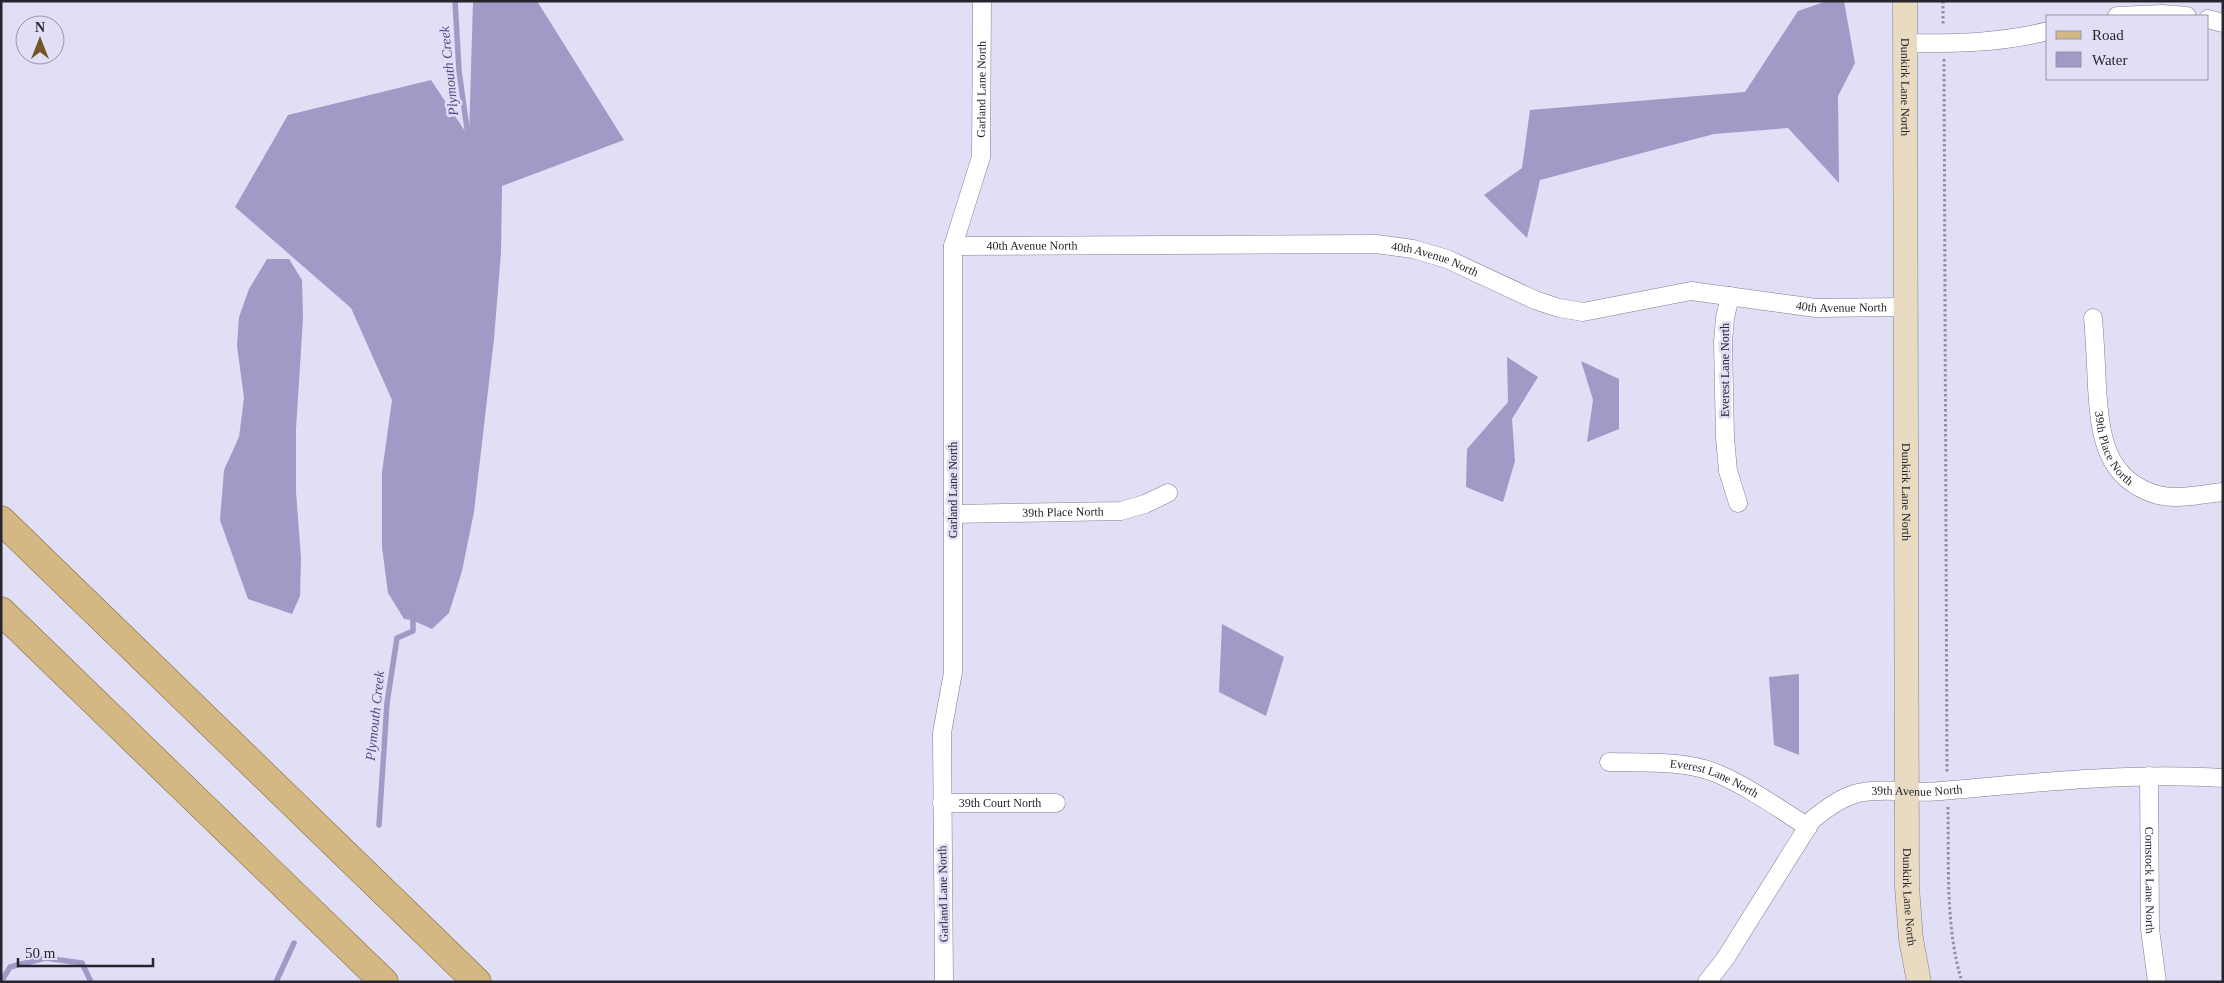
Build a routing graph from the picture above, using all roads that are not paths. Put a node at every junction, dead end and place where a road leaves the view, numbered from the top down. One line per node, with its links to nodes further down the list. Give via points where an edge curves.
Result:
1 (982, 1): 9 (street, Garland Lane North, via 981,157)
2 (1905, 1): 8 (street, Dunkirk Lane North)
3 (2140, 15): 4 (street)
4 (2174, 15)
5 (2209, 19): 6 (street)
6 (2223, 23)
7 (2046, 31): 8 (street, via 1998,42)
8 (1905, 43): 11 (street, Dunkirk Lane North)
9 (954, 246): 10 (street, 40th Avenue North, via 1376,244 1413,249 1447,259 1535,300 1584,312 1691,291); 16 (street, Garland Lane North)
10 (1730, 296): 11 (street, 40th Avenue North, via 1816,308); 15 (street, Everest Lane North, via 1723,342 1725,438 1728,471)
11 (1905, 307): 22 (street, Dunkirk Lane North)
12 (2094, 318): 14 (street, 39th Place North, via 2100,427 2106,450 2118,471 2136,486 2158,495)
13 (1168, 492): 16 (street, 39th Place North, via 1145,504 1121,511)
14 (2223, 492)
15 (1738, 503)
16 (954, 514): 23 (street, Garland Lane North, via 954,672 942,733)
17 (1, 520): 27 (main road)
18 (1, 611): 26 (main road)
19 (1609, 762): 25 (street, Everest Lane North, via 1666,764 1715,773)
20 (2149, 776): 21 (street, 39th Avenue North); 22 (street, 39th Avenue North); 31 (street, Comstock Lane North, via 2150,929)
21 (2223, 778)
22 (1907, 793): 25 (street, 39th Avenue North, via 1874,792 1845,797 1825,809); 30 (street, Dunkirk Lane North, via 1907,887)
23 (942, 803): 24 (street, 39th Court North); 28 (street, Garland Lane North)
24 (1056, 803)
25 (1808, 827): 29 (street, 39th Avenue North, via 1725,959)
26 (384, 982)
27 (477, 982)
28 (944, 982)
29 (1707, 982)
30 (1919, 982)
31 (2157, 982)

